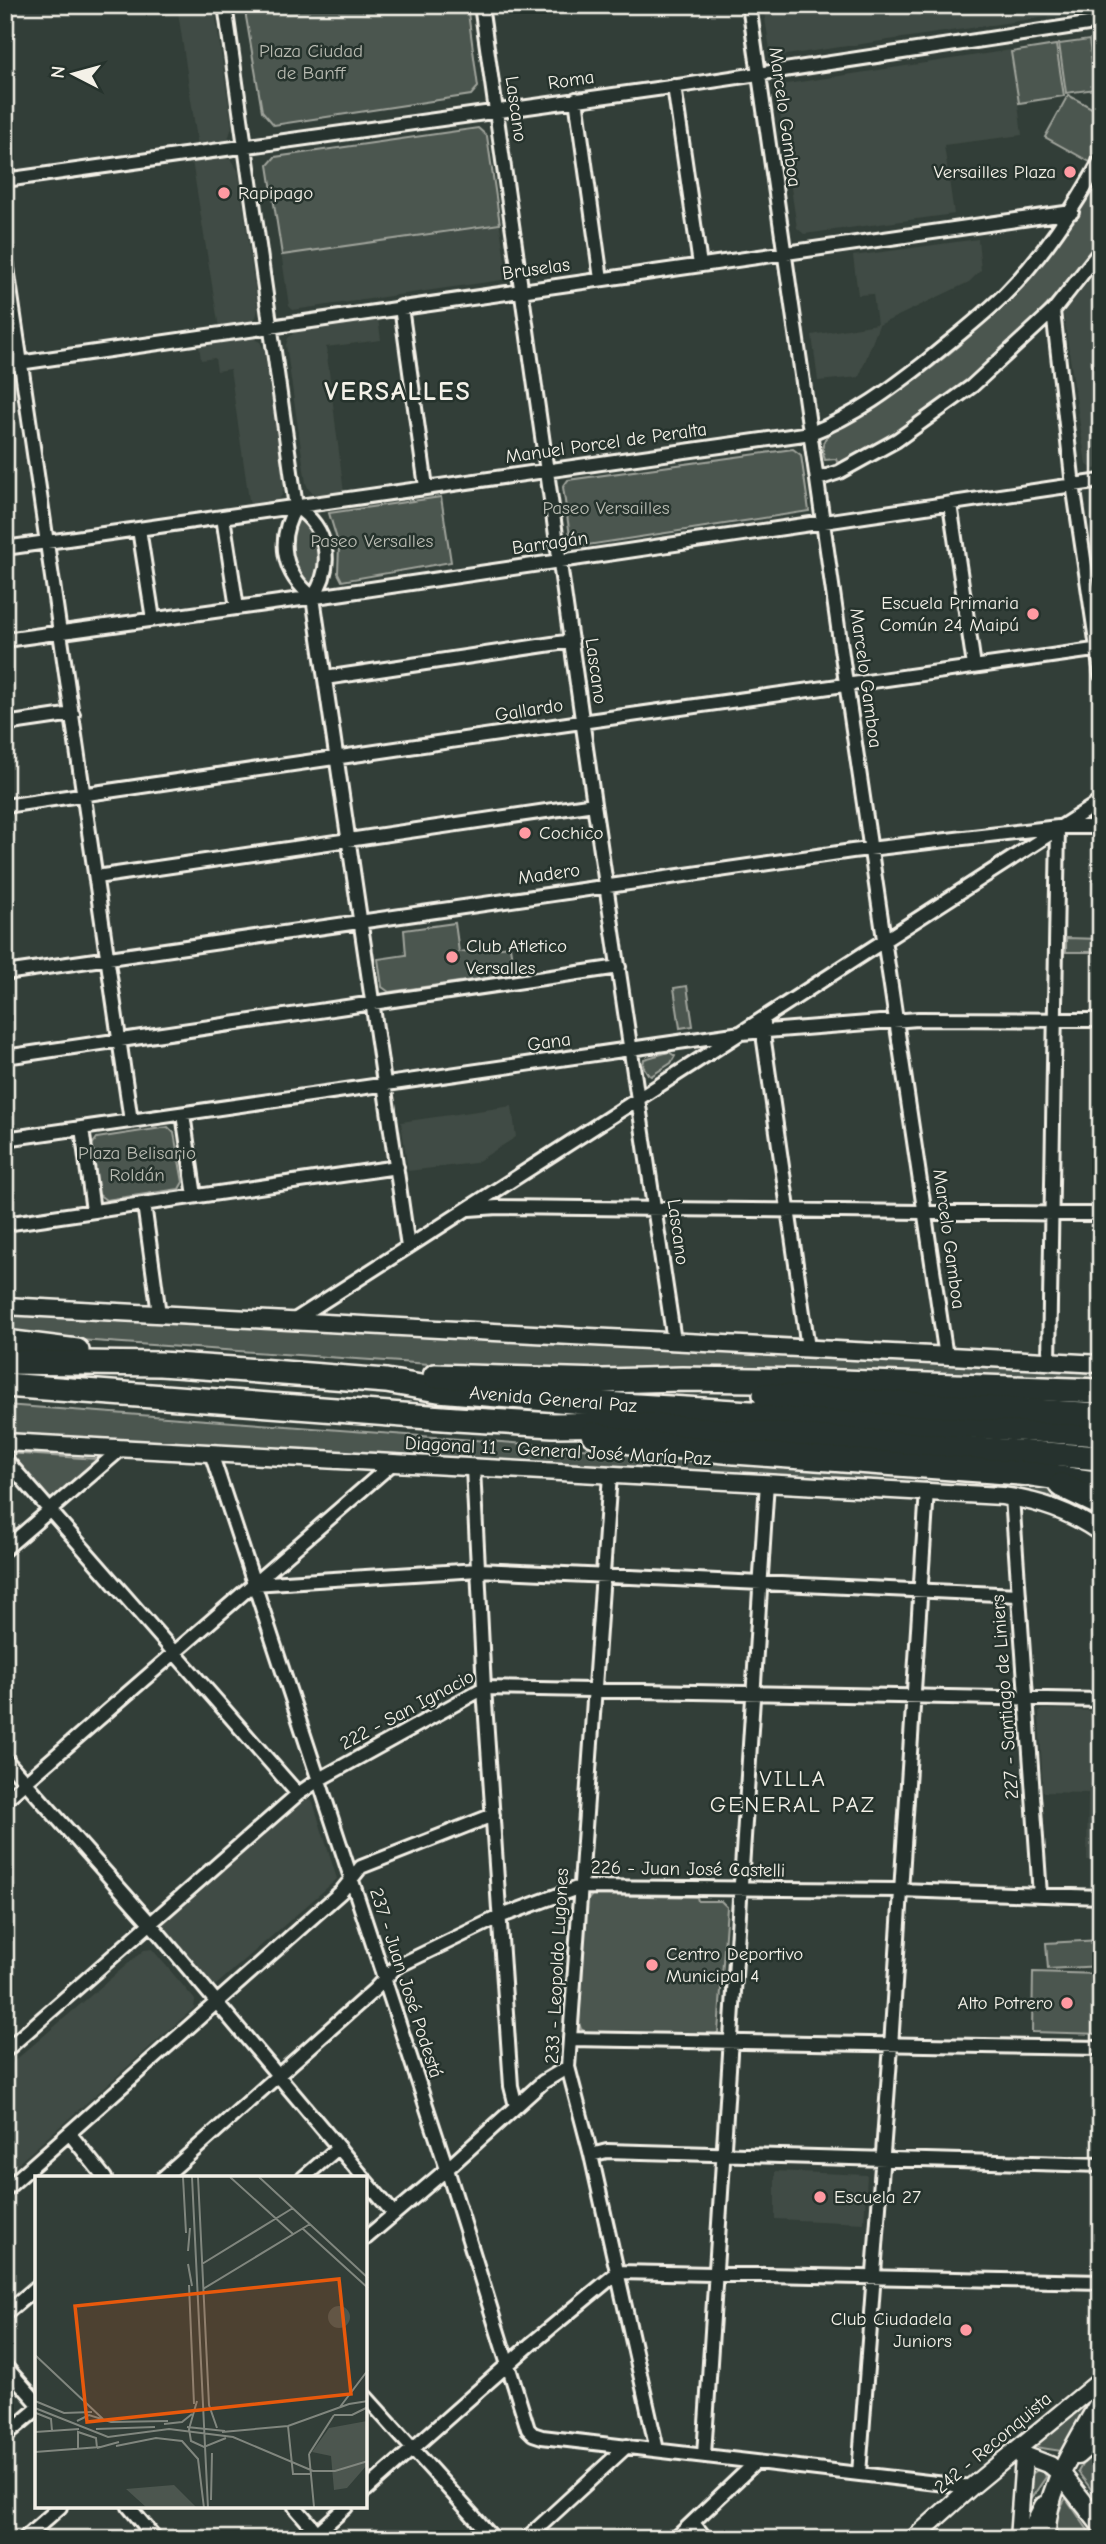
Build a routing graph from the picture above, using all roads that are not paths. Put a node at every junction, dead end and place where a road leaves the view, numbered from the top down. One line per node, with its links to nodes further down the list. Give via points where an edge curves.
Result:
1 (225, 5): 9 (street)
2 (481, 5): 8 (street, Lascano)
3 (749, 5): 5 (street, Marcelo Gamboa)
4 (1101, 22): 5 (street, Roma)
5 (759, 73): 6 (street, Roma); 14 (street, Marcelo Gamboa)
6 (674, 86): 7 (street, Roma); 16 (street)
7 (576, 99): 8 (street, Roma); 17 (street)
8 (496, 110): 9 (street, Roma); 18 (street, Lascano)
9 (244, 146): 11 (street, Roma); 21 (street)
10 (1101, 160): 12 (street, Manuel Porcel de Peralta)
11 (5, 180)
12 (1072, 212): 14 (street, Bruselas); 24 (street, Manuel Porcel de Peralta, via 1030,266 984,313 878,398)
13 (1101, 250): 20 (street)
14 (785, 253): 16 (street, Bruselas); 24 (street, Marcelo Gamboa)
15 (5, 254): 22 (street)
16 (700, 265): 17 (street, Bruselas)
17 (601, 279): 18 (street, Bruselas)
18 (522, 290): 19 (street, Bruselas); 25 (street, Lascano)
19 (401, 307): 21 (street, Bruselas); 29 (street)
20 (1053, 311): 26 (street, via 972,386 925,420 862,460); 28 (street)
21 (270, 326): 22 (street, Bruselas); 31 (street)
22 (21, 363): 23 (street, Bruselas); 35 (street)
23 (5, 365)
24 (811, 433): 25 (street, Manuel Porcel de Peralta); 26 (street, Marcelo Gamboa)
25 (548, 471): 29 (street, Manuel Porcel de Peralta); 37 (street, Lascano)
26 (818, 479): 33 (street, Marcelo Gamboa)
27 (1101, 481): 28 (street, Barragán)
28 (1073, 485): 30 (street, Barragán); 44 (street)
29 (426, 487): 31 (street, Manuel Porcel de Peralta)
30 (950, 504): 33 (street, Barragán); 45 (street)
31 (296, 507): 32 (street, Manuel Porcel de Peralta); 38 (street, via 286,527 284,550 296,582); 38 (street, via 311,519 324,544 325,572)
32 (223, 517): 34 (street, Manuel Porcel de Peralta); 39 (street)
33 (824, 522): 37 (street, Barragán); 48 (street, Marcelo Gamboa)
34 (139, 529): 35 (street, Manuel Porcel de Peralta); 40 (street)
35 (47, 542): 36 (street, Manuel Porcel de Peralta); 41 (street)
36 (5, 548)
37 (561, 561): 38 (street, Barragán); 43 (street, Lascano)
38 (313, 597): 39 (street, Barragán); 47 (street)
39 (237, 608): 40 (street, Barragán)
40 (153, 620): 41 (street, Barragán)
41 (62, 632): 42 (street, Barragán); 49 (street)
42 (5, 640)
43 (572, 641): 47 (street); 50 (street, Lascano)
44 (1099, 649): 45 (street, Gallardo); 46 (street)
45 (974, 666): 48 (street, Gallardo)
46 (1101, 675)
47 (325, 678): 52 (street)
48 (846, 685): 50 (street, Gallardo); 60 (street, Marcelo Gamboa)
49 (73, 714): 51 (street); 53 (street)
50 (583, 722): 52 (street, Gallardo); 55 (street, Lascano)
51 (5, 724)
52 (337, 759): 53 (street, Gallardo); 59 (street)
53 (84, 795): 56 (street, Gallardo); 61 (street)
54 (1101, 801): 57 (street)
55 (594, 804): 59 (street); 62 (street, Lascano)
56 (5, 806)
57 (1058, 827): 58 (street, Madero); 60 (street, Madero); 64 (street); 71 (street)
58 (1101, 827)
59 (349, 839): 61 (street); 63 (street)
60 (872, 849): 62 (street, Madero); 64 (street, Marcelo Gamboa)
61 (96, 877): 65 (street)
62 (606, 885): 63 (street, Madero); 66 (street, Lascano)
63 (361, 921): 65 (street, Madero); 68 (street)
64 (885, 939): 69 (street); 70 (street, Marcelo Gamboa)
65 (107, 957): 67 (street, Madero); 75 (street)
66 (619, 967): 68 (street); 76 (street, Lascano)
67 (5, 973)
68 (373, 1003): 75 (street); 78 (street)
69 (765, 1017): 73 (street); 74 (street)
70 (897, 1020): 71 (street, Gana); 73 (street, Gana); 91 (street, Marcelo Gamboa)
71 (1055, 1020): 72 (street, Gana); 92 (street)
72 (1101, 1020)
73 (764, 1031): 74 (street, Gana); 90 (street)
74 (741, 1033): 76 (street, Gana); 79 (street)
75 (119, 1040): 77 (street); 81 (street)
76 (631, 1049): 78 (street, Gana); 79 (street, Lascano)
77 (5, 1057)
78 (385, 1085): 80 (street, Gana); 84 (street)
79 (638, 1098): 87 (street); 88 (street, Lascano)
80 (183, 1114): 81 (street, Gana); 85 (street)
81 (131, 1121): 82 (street, Gana)
82 (82, 1128): 83 (street, Gana); 89 (street)
83 (5, 1139)
84 (397, 1167): 85 (street); 95 (street)
85 (195, 1196): 86 (street)
86 (144, 1204): 89 (street); 97 (street)
87 (465, 1210): 88 (street); 95 (street)
88 (655, 1210): 90 (street); 99 (street, Lascano)
89 (93, 1211): 94 (street)
90 (789, 1211): 91 (street); 101 (street)
91 (925, 1212): 92 (street); 102 (street, Marcelo Gamboa)
92 (1051, 1213): 93 (street); 104 (street)
93 (1101, 1213)
94 (5, 1224)
95 (408, 1247): 98 (street)
96 (5, 1306): 97 (street)
97 (159, 1314): 98 (street)
98 (293, 1321): 99 (street)
99 (674, 1341): 101 (street)
100 (5, 1342): 105 (highway)
101 (808, 1348): 102 (street)
102 (946, 1357): 104 (street)
103 (5, 1362): 105 (highway, Avenida General Paz)
104 (1049, 1362): 106 (street)
105 (160, 1364): 107 (highway, Avenida General Paz)
106 (1101, 1364)
107 (386, 1381): 108 (highway, via 438,1376); 115 (highway, Avenida General Paz, via 438,1390 620,1405)
108 (603, 1381): 110 (highway, via 682,1379); 113 (highway, via 655,1389)
109 (5, 1385): 111 (highway, Avenida General Paz)
110 (1101, 1391)
111 (148, 1395): 112 (highway); 114 (highway, Avenida General Paz)
112 (5, 1398)
113 (1101, 1415)
114 (553, 1425): 120 (highway, Avenida General Paz, via 645,1425); 123 (highway, via 631,1442)
115 (1101, 1434)
116 (5, 1442): 117 (street, Diagonal 11 - General José María Paz)
117 (121, 1448): 118 (street, Diagonal 11 - General José María Paz); 130 (street)
118 (211, 1453): 121 (street, Diagonal 11 - General José María Paz); 136 (street, 237 - Juan José Podestá)
119 (5, 1458): 130 (street)
120 (1101, 1458)
121 (393, 1463): 122 (street, Diagonal 11 - General José María Paz); 136 (street)
122 (473, 1468): 124 (street, Diagonal 11 - General José María Paz); 133 (street)
123 (1032, 1474): 126 (highway); 129 (highway)
124 (610, 1475): 125 (street, Diagonal 11 - General José María Paz); 134 (street, 233 - Leopoldo Lugones)
125 (767, 1482): 127 (street, Diagonal 11 - General José María Paz); 135 (street)
126 (1101, 1484)
127 (927, 1490): 128 (street, Diagonal 11 - General José María Paz); 137 (street)
128 (1012, 1497): 131 (street, Diagonal 11 - General José María Paz, via 1044,1503); 138 (street, 227 - Santiago de Liniers)
129 (1101, 1503)
130 (49, 1511): 132 (street); 139 (street)
131 (1101, 1533)
132 (5, 1549)
133 (478, 1570): 134 (street); 136 (street); 140 (street)
134 (602, 1576): 135 (street); 141 (street, 233 - Leopoldo Lugones)
135 (760, 1583): 137 (street); 142 (street)
136 (253, 1584): 139 (street); 147 (street, 237 - Juan José Podestá)
137 (920, 1591): 138 (street); 143 (street)
138 (1019, 1595): 144 (street, 227 - Santiago de Liniers)
139 (174, 1653): 148 (street); 149 (street)
140 (484, 1688): 141 (street, 222 - San Ignacio); 147 (street, 222 - San Ignacio); 151 (street)
141 (595, 1690): 142 (street, 222 - San Ignacio); 153 (street, 233 - Leopoldo Lugones)
142 (754, 1693): 143 (street, 222 - San Ignacio); 154 (street)
143 (914, 1696): 144 (street, 222 - San Ignacio); 155 (street)
144 (1026, 1699): 145 (street, 222 - San Ignacio); 156 (street, 227 - Santiago de Liniers)
145 (1101, 1700)
146 (5, 1759): 148 (street)
147 (320, 1779): 149 (street, 222 - San Ignacio); 152 (street, 237 - Juan José Podestá)
148 (26, 1783): 150 (street); 159 (street)
149 (298, 1794): 159 (street, 222 - San Ignacio)
150 (5, 1800)
151 (493, 1815): 152 (street, via 361,1867); 158 (street)
152 (352, 1878): 160 (street, 237 - Juan José Podestá); 161 (street)
153 (580, 1887): 154 (street, 226 - Juan José Castelli); 158 (street, 226 - Juan José Castelli); 162 (street, 233 - Leopoldo Lugones)
154 (741, 1889): 155 (street, 226 - Juan José Castelli); 163 (street)
155 (900, 1890): 156 (street, 226 - Juan José Castelli); 164 (street)
156 (1040, 1895): 157 (street, 226 - Juan José Castelli)
157 (1101, 1897)
158 (499, 1917): 160 (street, 226 - Juan José Castelli); 169 (street)
159 (151, 1924): 161 (street); 166 (street, 222 - San Ignacio)
160 (384, 1977): 168 (street, 226 - Juan José Castelli); 176 (street, 237 - Juan José Podestá)
161 (217, 2002): 168 (street); 170 (street)
162 (570, 2039): 163 (street); 167 (street, 233 - Leopoldo Lugones)
163 (731, 2042): 164 (street); 173 (street)
164 (891, 2046): 165 (street); 174 (street)
165 (1101, 2048)
166 (5, 2051)
167 (568, 2067): 169 (street); 172 (street, 233 - Leopoldo Lugones)
168 (278, 2077): 171 (street); 178 (street, 226 - Juan José Castelli)
169 (516, 2106): 176 (street)
170 (70, 2134): 177 (street); 182 (street)
171 (338, 2148): 179 (street); 180 (street)
172 (592, 2155): 173 (street, via 607,2151); 185 (street, 233 - Leopoldo Lugones)
173 (723, 2155): 174 (street); 186 (street)
174 (882, 2160): 175 (street); 187 (street)
175 (1101, 2165)
176 (447, 2169): 183 (street); 191 (street, 237 - Juan José Podestá)
177 (103, 2176)
178 (165, 2176)
179 (305, 2176)
180 (362, 2176)
181 (368, 2183): 183 (street)
182 (5, 2190)
183 (394, 2214): 184 (street)
184 (368, 2236)
185 (618, 2272): 186 (street); 191 (street); 202 (street, 233 - Leopoldo Lugones)
186 (716, 2273): 187 (street); 204 (street)
187 (874, 2276): 188 (street); 207 (street)
188 (1101, 2282)
189 (35, 2289): 190 (street)
190 (5, 2314)
191 (509, 2364): 200 (street, 237 - Juan José Podestá, via 533,2434); 201 (street)
192 (5, 2366): 195 (street)
193 (1101, 2380): 203 (street, 242 - Reconquista)
194 (368, 2399): 201 (street)
195 (35, 2400)
196 (1101, 2400): 206 (main road)
197 (35, 2411): 199 (street)
198 (1101, 2434): 206 (main road)
199 (5, 2436)
200 (627, 2446): 202 (street); 221 (street)
201 (413, 2449): 209 (street); 220 (street)
202 (657, 2450): 204 (street)
203 (1020, 2454): 206 (street); 208 (street, 242 - Reconquista); 225 (street)
204 (704, 2455): 205 (street)
205 (756, 2462): 207 (street); 215 (street)
206 (1065, 2468): 210 (main road); 216 (main road)
207 (859, 2474): 208 (street)
208 (971, 2487): 224 (street, 242 - Reconquista)
209 (368, 2488)
210 (1051, 2494): 226 (main road); 227 (main road)
211 (58, 2509): 218 (street)
212 (132, 2509): 219 (street)
213 (296, 2509): 217 (street)
214 (344, 2509): 217 (street)
215 (693, 2523): 222 (street); 223 (street)
216 (1101, 2525)
217 (317, 2537)
218 (24, 2539)
219 (156, 2539)
220 (494, 2539)
221 (526, 2539)
222 (674, 2539)
223 (706, 2539)
224 (913, 2539)
225 (1018, 2539)
226 (1027, 2539)
227 (1046, 2539)

